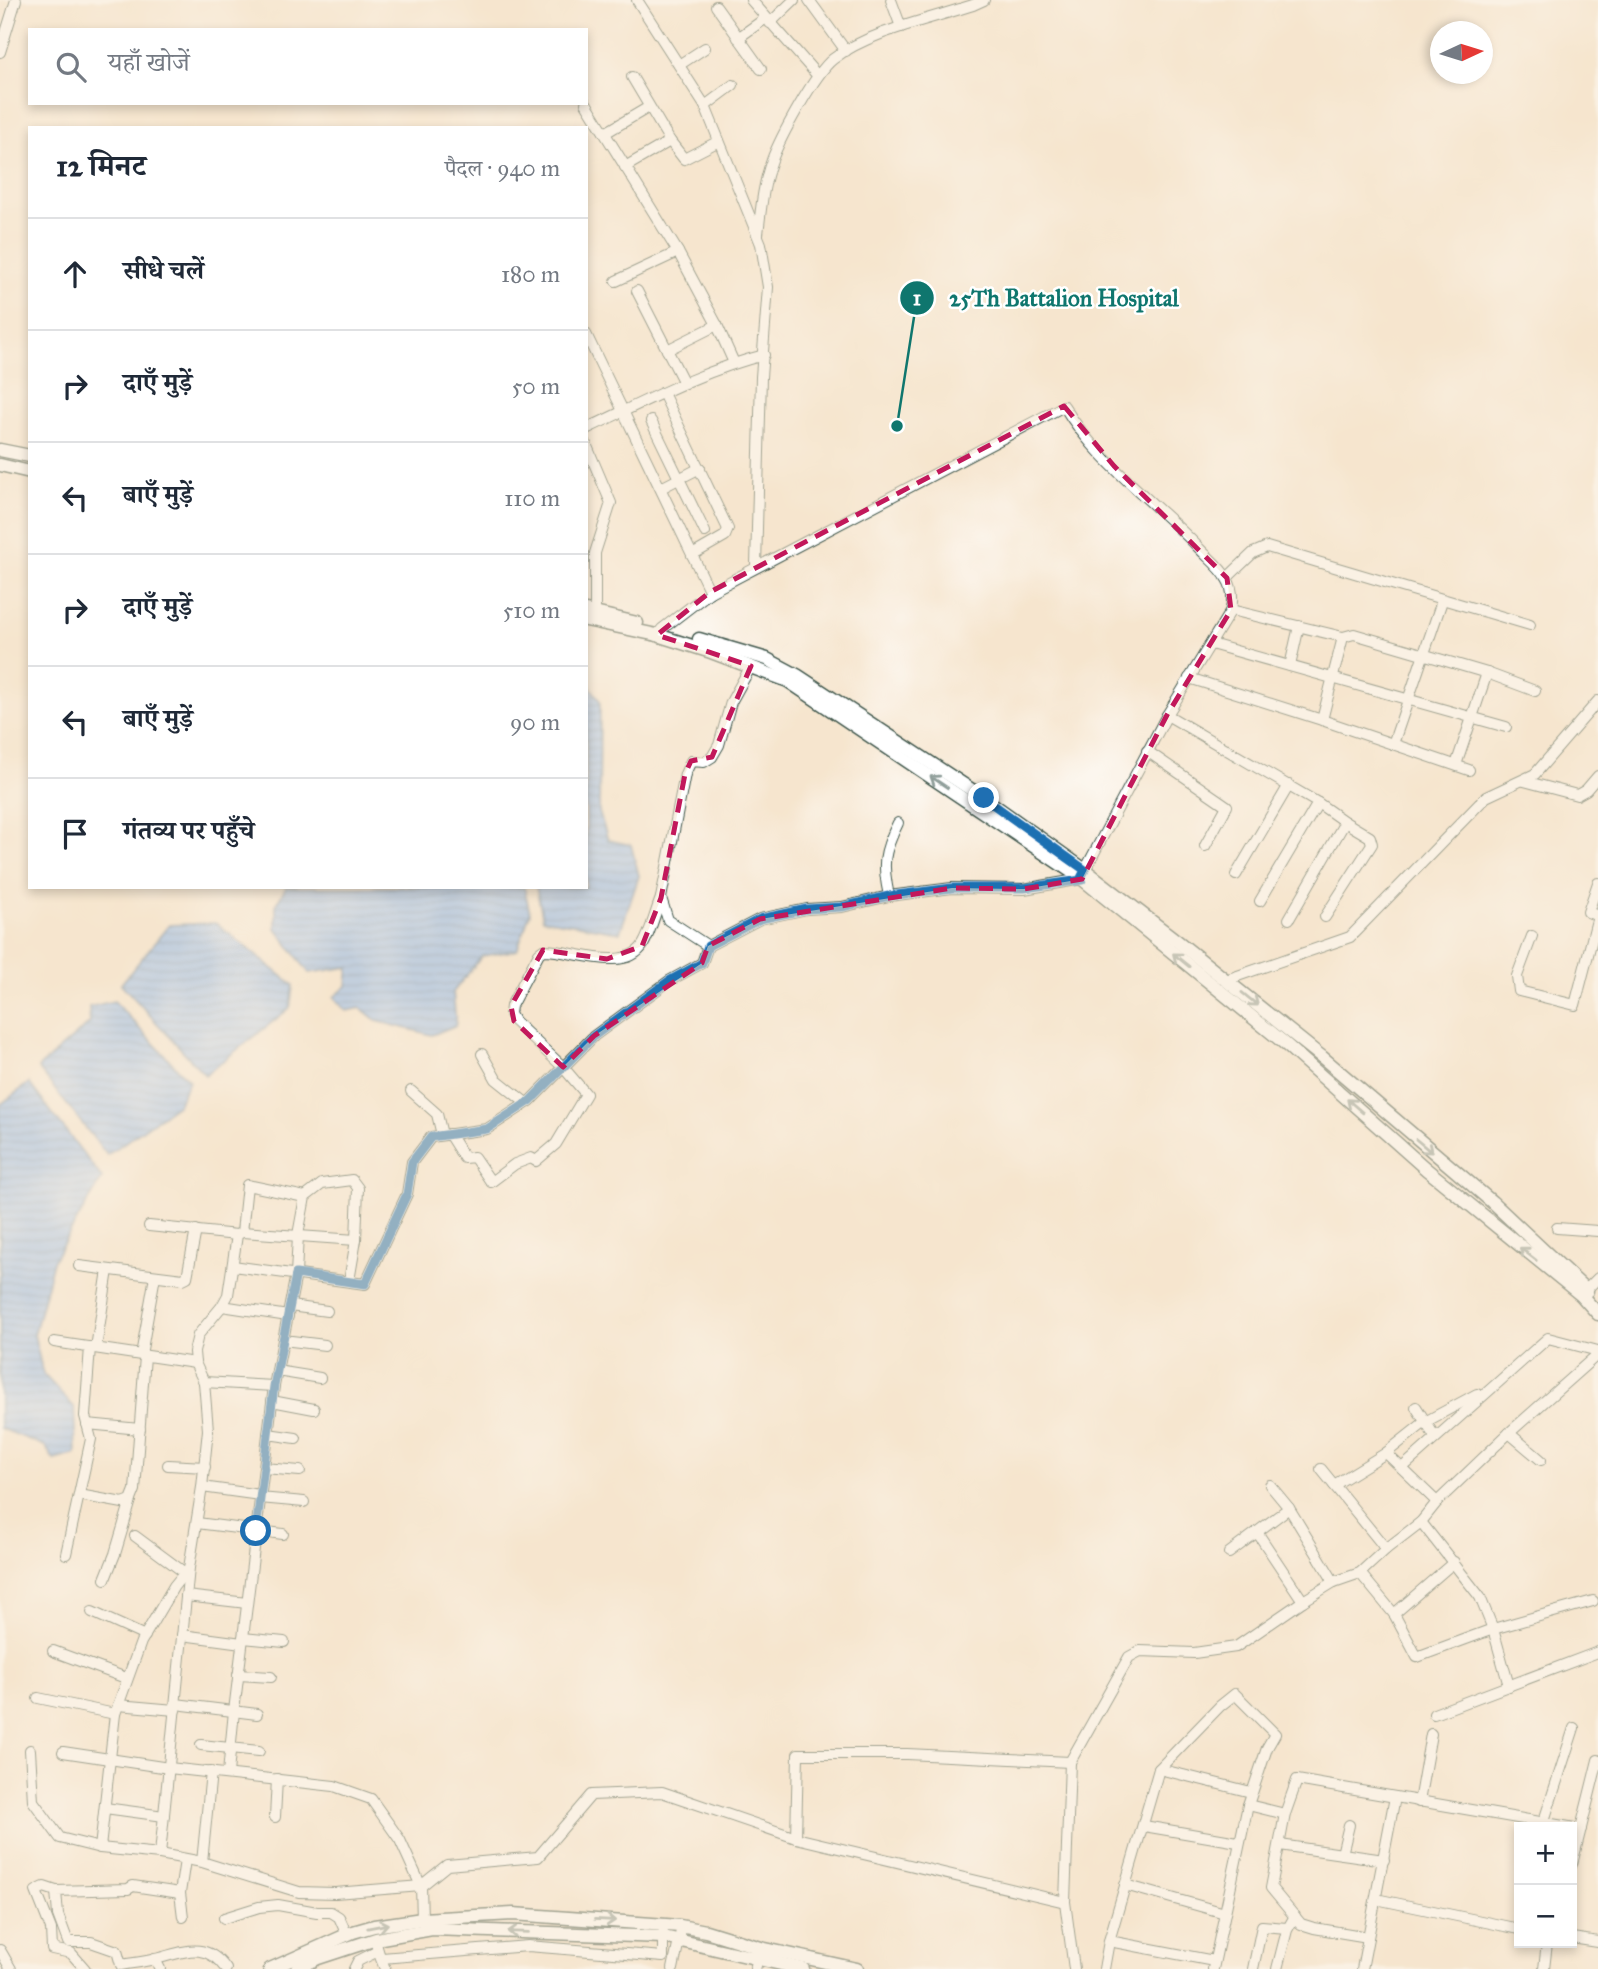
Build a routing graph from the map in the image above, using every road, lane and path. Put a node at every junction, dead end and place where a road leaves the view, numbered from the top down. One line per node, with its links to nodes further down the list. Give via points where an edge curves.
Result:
1 (16, 0): 14 (street)
2 (637, 0): 15 (street)
3 (751, 0): 9 (street)
4 (794, 0): 9 (street)
5 (809, 0): 13 (street)
6 (891, 0): 10 (street)
7 (984, 0): 10 (street)
8 (716, 6): 11 (street)
9 (768, 21): 11 (street); 17 (street)
10 (901, 27): 13 (street)
11 (738, 38): 16 (street)
12 (705, 48): 15 (street)
13 (846, 51): 17 (street)
14 (0, 52)
15 (678, 65): 21 (street)
16 (761, 69)
17 (817, 75): 27 (street, via 772,158)
18 (632, 77): 22 (street)
19 (733, 85): 21 (street)
20 (587, 105): 23 (street)
21 (705, 106): 25 (street)
22 (649, 107): 23 (street); 24 (street)
23 (605, 133): 26 (street)
24 (670, 141): 25 (street, via 684,159); 26 (street)
25 (719, 141): 27 (street)
26 (625, 167): 28 (street)
27 (758, 235): 34 (street, via 768,287)
28 (677, 252): 29 (street); 31 (street)
29 (616, 281)
30 (637, 291): 33 (street)
31 (717, 325): 33 (street); 35 (street)
32 (588, 338): 38 (street)
33 (667, 350): 36 (street)
34 (764, 355): 35 (street); 52 (street)
35 (734, 363): 36 (street)
36 (684, 383): 37 (street)
37 (663, 393): 38 (street); 45 (street)
38 (623, 412): 40 (street); 48 (street)
39 (651, 421): 47 (street)
40 (588, 428)
41 (588, 449): 50 (street, via 611,503)
42 (0, 450): 43 (main road)
43 (28, 456)
44 (0, 465): 46 (main road)
45 (700, 468): 47 (street); 51 (street, via 728,529 725,536)
46 (28, 472)
47 (679, 479): 48 (street); 49 (street)
48 (661, 488): 51 (street)
49 (705, 532)
50 (591, 550): 57 (street)
51 (692, 555): 54 (street)
52 (756, 566): 53 (street, via 1064,406 1114,467); 54 (street)
53 (1227, 578): 55 (street, via 1253,553 1267,547); 56 (street)
54 (710, 592): 60 (street)
55 (1442, 601): 58 (street); 63 (street)
56 (1231, 610): 59 (street); 62 (street)
57 (591, 617): 60 (main road)
58 (1530, 625)
59 (1299, 626): 61 (street); 65 (street)
60 (660, 632): 64 (main road); 88 (main road, via 767,659 797,675 984,798)
61 (1343, 637): 63 (street, via 1354,634); 68 (street)
62 (1211, 644): 65 (street); 67 (street)
63 (1423, 655): 66 (street); 70 (street)
64 (751, 666): 88 (main road, one-way to 64, via 788,681); 91 (street, via 731,702 719,746 704,762 691,761 685,774)
65 (1290, 666): 68 (street)
66 (1487, 673): 69 (street); 73 (street)
67 (1189, 678): 72 (street); 74 (street)
68 (1334, 678): 70 (street); 74 (street)
69 (1535, 691)
70 (1408, 699): 73 (street); 76 (street)
71 (1598, 701): 81 (street)
72 (1167, 715): 77 (street); 82 (street)
73 (1472, 717): 75 (street); 78 (street)
74 (1322, 720): 76 (street)
75 (1506, 727)
76 (1393, 744): 78 (street)
77 (1147, 751): 86 (street, via 1227,806); 88 (street)
78 (1456, 765): 79 (street)
79 (1469, 770)
80 (1598, 775): 81 (street, via 1577,795)
81 (1524, 781): 98 (street, via 1486,797 1350,937)
82 (1289, 785): 83 (street); 87 (street)
83 (1318, 803): 84 (street); 92 (street)
84 (1345, 822): 94 (street, via 1370,837 1372,844); 95 (street)
85 (898, 823): 90 (street, via 883,866)
86 (1205, 846)
87 (1236, 875)
88 (1083, 876): 90 (street, via 1024,888 952,888); 98 (main road); 119 (main road, one-way to 88, via 1426,1169 1283,1042)
89 (1598, 883): 93 (street, via 1588,912)
90 (889, 896): 97 (street, via 760,919)
91 (661, 898): 97 (street, via 668,920); 100 (street, via 642,946 629,955 607,959 548,950 539,953 510,1014)
92 (1260, 901)
93 (1598, 916): 96 (street, via 1575,1004 1518,991 1517,976)
94 (1325, 917)
95 (1289, 919)
96 (1532, 936)
97 (708, 946): 100 (street, via 702,963 669,981 594,1036)
98 (1226, 980): 119 (main road, one-way to 119, via 1492,1202)
99 (481, 1054): 102 (street, via 496,1079)
100 (563, 1067): 102 (street); 103 (street, via 586,1094 556,1144 536,1161 531,1158 515,1164 491,1182 474,1157 464,1158)
101 (411, 1091): 103 (street, via 437,1114)
102 (526, 1103): 103 (street, via 487,1129)
103 (445, 1135): 118 (street, via 431,1137 412,1162 407,1194 365,1284)
104 (305, 1197): 109 (street, via 247,1185); 110 (street); 111 (street, via 322,1184 352,1180 358,1188)
105 (149, 1226): 107 (street)
106 (1557, 1228): 108 (street)
107 (197, 1230): 109 (street); 116 (street, via 187,1277)
108 (1598, 1231)
109 (240, 1233): 110 (street); 113 (street)
110 (298, 1235): 111 (street); 115 (street)
111 (356, 1240): 118 (street)
112 (79, 1266): 114 (street)
113 (233, 1266): 115 (street); 121 (street)
114 (108, 1270): 116 (street); 128 (street)
115 (296, 1274): 118 (street); 122 (street)
116 (155, 1276): 130 (street)
117 (1598, 1278): 119 (street)
118 (349, 1281)
119 (1584, 1293): 120 (main road); 124 (main road)
120 (1598, 1302)
121 (222, 1306): 122 (street); 131 (street, via 198,1335)
122 (289, 1311): 123 (street); 125 (street)
123 (327, 1311)
124 (1598, 1314)
125 (283, 1340): 127 (street); 132 (street)
126 (54, 1342): 128 (street)
127 (325, 1345)
128 (93, 1348): 130 (street); 141 (street)
129 (1598, 1353): 135 (street, via 1548,1338); 143 (street)
130 (143, 1355): 131 (street); 142 (street)
131 (195, 1363): 134 (street)
132 (277, 1371): 133 (street); 136 (street)
133 (320, 1378)
134 (204, 1382): 136 (street); 150 (street)
135 (1493, 1385): 140 (street); 145 (street)
136 (274, 1386): 137 (street)
137 (272, 1401): 139 (street); 144 (street)
138 (1416, 1408): 140 (street)
139 (314, 1409)
140 (1425, 1422): 145 (street); 147 (street)
141 (87, 1424): 142 (street); 158 (street, via 91,1439)
142 (139, 1429): 160 (street)
143 (1509, 1433): 148 (street); 162 (street)
144 (268, 1434): 146 (street); 151 (street)
145 (1436, 1437): 152 (street)
146 (296, 1438)
147 (1385, 1453): 152 (street); 156 (street)
148 (1541, 1460)
149 (168, 1465): 150 (street)
150 (205, 1467): 157 (street)
151 (264, 1468): 154 (street); 159 (street)
152 (1402, 1468): 162 (street)
153 (1321, 1469): 156 (street)
154 (300, 1471)
155 (1270, 1485): 163 (street)
156 (1334, 1485): 170 (street)
157 (202, 1487): 159 (street); 165 (street)
158 (79, 1495): 160 (street, via 123,1503); 172 (street)
159 (260, 1496): 161 (street); 166 (street)
160 (131, 1500): 176 (street)
161 (304, 1502)
162 (1437, 1502): 164 (street)
163 (1289, 1508): 167 (street); 177 (street)
164 (1421, 1521): 170 (street); 173 (street)
165 (197, 1523): 166 (street); 174 (street)
166 (256, 1531): 168 (street); 181 (street)
167 (1257, 1532): 171 (street); 179 (street)
168 (283, 1534)
169 (135, 1536): 174 (street)
170 (1386, 1549): 175 (street)
171 (1229, 1553)
172 (66, 1554)
173 (1454, 1562): 183 (street); 184 (street, via 1480,1597)
174 (187, 1570): 178 (street); 186 (street)
175 (1360, 1573): 177 (street); 183 (street)
176 (105, 1579)
177 (1334, 1582): 179 (street)
178 (186, 1596): 181 (street); 185 (street)
179 (1303, 1601): 210 (street, via 1236,1647 1194,1653 1140,1651 1129,1657)
180 (1593, 1601): 184 (street)
181 (247, 1603): 187 (street)
182 (92, 1612): 186 (street)
183 (1394, 1614): 184 (street, via 1417,1657)
184 (1493, 1629): 194 (street)
185 (182, 1635): 187 (street); 196 (street)
186 (145, 1636): 193 (street)
187 (242, 1640): 188 (street); 191 (street)
188 (284, 1642)
189 (53, 1651): 193 (street)
190 (1598, 1652): 194 (street)
191 (238, 1675): 192 (street); 198 (street)
192 (271, 1677)
193 (126, 1678): 197 (street)
194 (1508, 1686): 200 (street)
195 (37, 1698): 197 (street)
196 (175, 1707): 197 (street); 198 (street); 211 (street)
197 (117, 1709): 208 (street)
198 (234, 1711): 199 (street); 204 (street)
199 (257, 1714)
200 (1434, 1714)
201 (1574, 1728): 225 (street)
202 (1432, 1734): 218 (street)
203 (201, 1745): 204 (street)
204 (230, 1748): 206 (street); 214 (street)
205 (30, 1750): 234 (street, via 33,1801 60,1838)
206 (259, 1751)
207 (63, 1752): 208 (street)
208 (111, 1759): 211 (street); 220 (street)
209 (1598, 1760): 229 (street)
210 (1070, 1762): 230 (street, via 907,1754 798,1755); 245 (street)
211 (169, 1768): 213 (street); 222 (street)
212 (1159, 1769): 216 (street); 216 (street, via 1235,1694 1275,1734); 227 (street)
213 (211, 1772): 214 (street); 239 (street)
214 (228, 1773): 215 (street)
215 (277, 1779): 223 (street); 241 (street, via 334,1786 371,1799 400,1840)
216 (1251, 1792): 219 (street)
217 (1395, 1797): 218 (street); 221 (street, via 1297,1780); 238 (street)
218 (1419, 1802): 224 (street)
219 (1248, 1805): 221 (street); 231 (street)
220 (105, 1808): 222 (street); 234 (street)
221 (1285, 1814): 232 (street)
222 (164, 1816): 235 (street)
223 (275, 1817)
224 (1526, 1822)
225 (1543, 1822)
226 (1349, 1825): 236 (street)
227 (1144, 1826): 231 (street); 240 (street)
228 (1577, 1829): 229 (street)
229 (1581, 1829): 233 (street)
230 (796, 1838): 241 (street, via 662,1792 591,1795 538,1857 447,1864); 245 (street)
231 (1238, 1842): 246 (street)
232 (1280, 1845): 236 (street); 247 (street, via 1271,1888)
233 (1577, 1845)
234 (100, 1848): 235 (street)
235 (160, 1854): 237 (street)
236 (1342, 1854): 238 (street)
237 (185, 1860): 239 (street); 243 (street)
238 (1384, 1860): 244 (street)
239 (201, 1862): 241 (street, via 299,1892 335,1894)
240 (1125, 1885): 246 (street); 260 (street)
241 (421, 1886): 250 (street)
242 (56, 1891): 243 (street, via 133,1886); 266 (street, via 58,1915 68,1942 91,1942 117,1951 121,1965); 269 (street, via 44,1887 36,1891 51,1929 52,1949 71,1953)
243 (180, 1893): 248 (street)
244 (1376, 1899): 254 (street); 257 (street)
245 (1065, 1902): 277 (street)
246 (1224, 1913): 267 (street)
247 (1295, 1916): 253 (street); 257 (street, via 1301,1924 1314,1928)
248 (183, 1917)
249 (224, 1918): 255 (street, via 278,1905 331,1912 339,1917)
250 (422, 1919): 251 (main road, one-way to 251, via 513,1914); 255 (main road, one-way to 250)
251 (659, 1923): 252 (main road); 256 (street)
252 (682, 1926): 259 (street); 265 (main road, via 706,1931)
253 (1287, 1928): 279 (street, via 1262,1926); 280 (street)
254 (1514, 1929)
255 (347, 1935): 271 (main road)
256 (664, 1937): 259 (main road); 264 (main road, one-way to 264, via 432,1929); 264 (street, via 663,1956 528,1946)
257 (1368, 1937): 281 (street)
258 (1577, 1939): 261 (street)
259 (679, 1940): 265 (main road); 274 (street)
260 (1110, 1941): 267 (street); 278 (street)
261 (1598, 1942)
262 (1546, 1948): 282 (street)
263 (0, 1950): 268 (street)
264 (380, 1954): 272 (main road, via 318,1958); 273 (street, via 358,1961)
265 (758, 1958): 275 (main road); 276 (main road)
266 (157, 1964): 270 (street, via 180,1951 195,1950 212,1956)
267 (1214, 1965)
268 (11, 1969)
269 (85, 1969)
270 (226, 1969)
271 (270, 1969)
272 (297, 1969)
273 (354, 1969)
274 (673, 1969)
275 (803, 1969)
276 (857, 1969)
277 (1074, 1969)
278 (1104, 1969)
279 (1253, 1969)
280 (1277, 1969)
281 (1362, 1969)
282 (1544, 1969)

